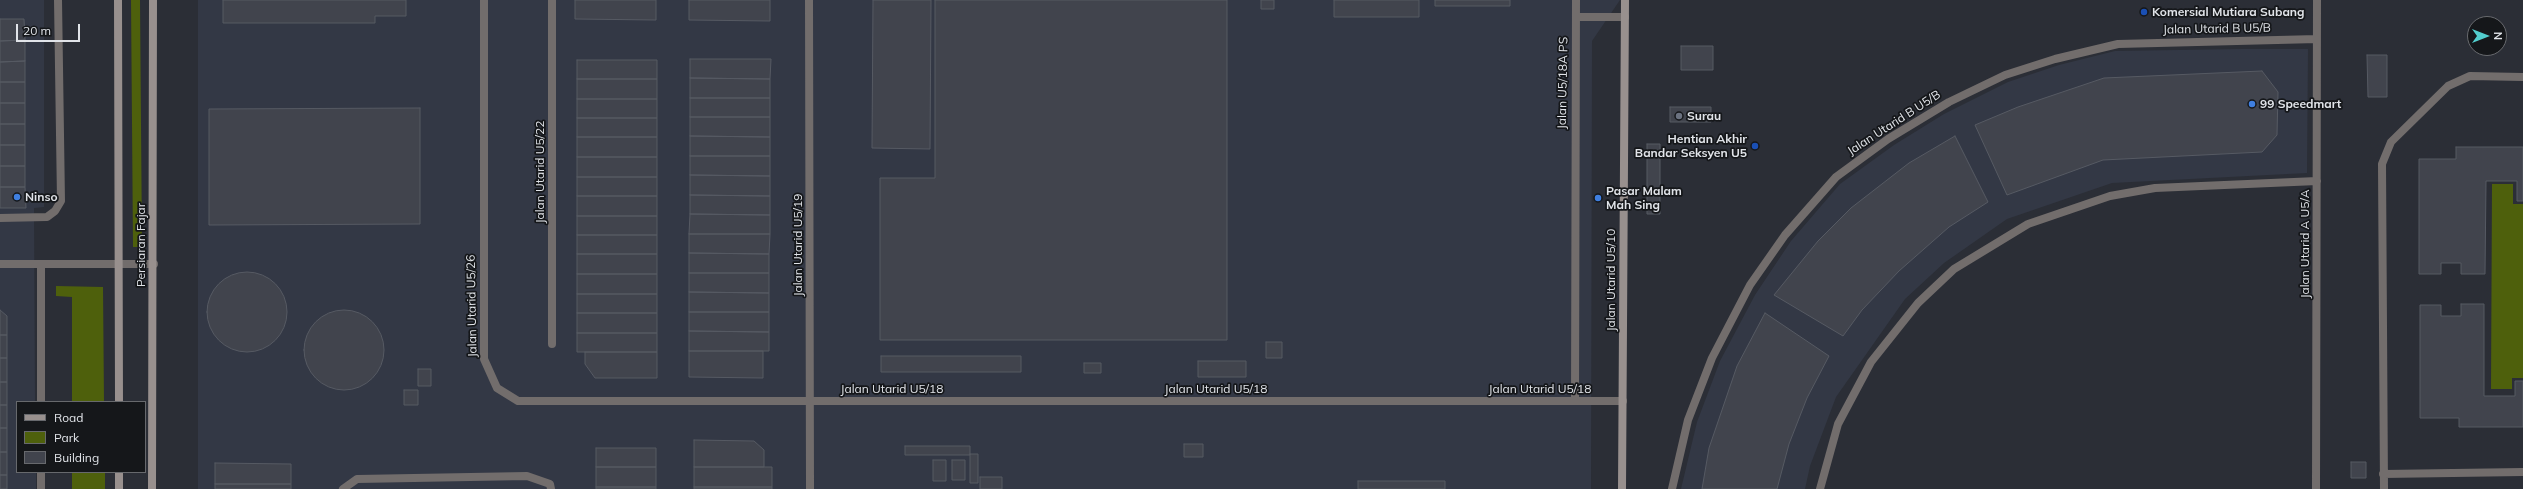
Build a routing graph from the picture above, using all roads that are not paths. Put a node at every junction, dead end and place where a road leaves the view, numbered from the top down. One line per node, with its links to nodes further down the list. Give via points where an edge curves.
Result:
1 (58, 0): 15 (street, via 61,201 55,211 47,217)
2 (118, 0): 17 (main road, Persiaran Fajar)
3 (153, 0): 18 (main road, Persiaran Fajar)
4 (484, 0): 23 (street, Jalan Utarid U5/26, via 484,359 497,388 518,401)
5 (552, 0): 20 (street, Jalan Utarid U5/22)
6 (809, 0): 23 (street, Jalan Utarid U5/19)
7 (1576, 0): 10 (street, Jalan U5/18A PS)
8 (1625, 0): 11 (main road, Jalan Utarid U5/10)
9 (2317, 0): 12 (street, Jalan Utarid A U5/A)
10 (1576, 16): 11 (street); 24 (street, Jalan U5/18A PS)
11 (1625, 16): 25 (main road, Jalan Utarid U5/10)
12 (2317, 39): 14 (street, Jalan Utarid A U5/A); 37 (street, Jalan Utarid B U5/B, via 2196,40 2111,45 2005,75 1948,102 1888,139 1836,177 1785,235 1750,286 1712,358 1688,420)
13 (2523, 77): 29 (street, via 2470,76 2448,86 2391,142 2382,164)
14 (2317, 181): 38 (street, via 2155,188 2110,196 2028,224 1954,269 1918,303 1871,362 1838,424); 39 (street, Jalan Utarid A U5/A)
15 (0, 218)
16 (0, 264): 19 (street)
17 (120, 264): 18 (street); 19 (street); 22 (main road, Persiaran Fajar)
18 (154, 264): 32 (main road, Persiaran Fajar)
19 (41, 266): 21 (street)
20 (552, 344)
21 (41, 401)
22 (120, 401)
23 (810, 401): 24 (street, Jalan Utarid U5/18); 35 (street, Jalan Utarid U5/19)
24 (1575, 401): 25 (street, Jalan Utarid U5/18)
25 (1623, 401): 36 (main road, Jalan Utarid U5/10)
26 (2523, 472): 29 (street)
27 (41, 473): 30 (street)
28 (119, 473): 31 (main road)
29 (2383, 474): 40 (street)
30 (41, 489)
31 (119, 489)
32 (152, 489)
33 (343, 489): 34 (street, via 356,479 445,476 527,476 550,484)
34 (551, 489)
35 (810, 489)
36 (1622, 489)
37 (1672, 489)
38 (1820, 489)
39 (2316, 489)
40 (2384, 489)

